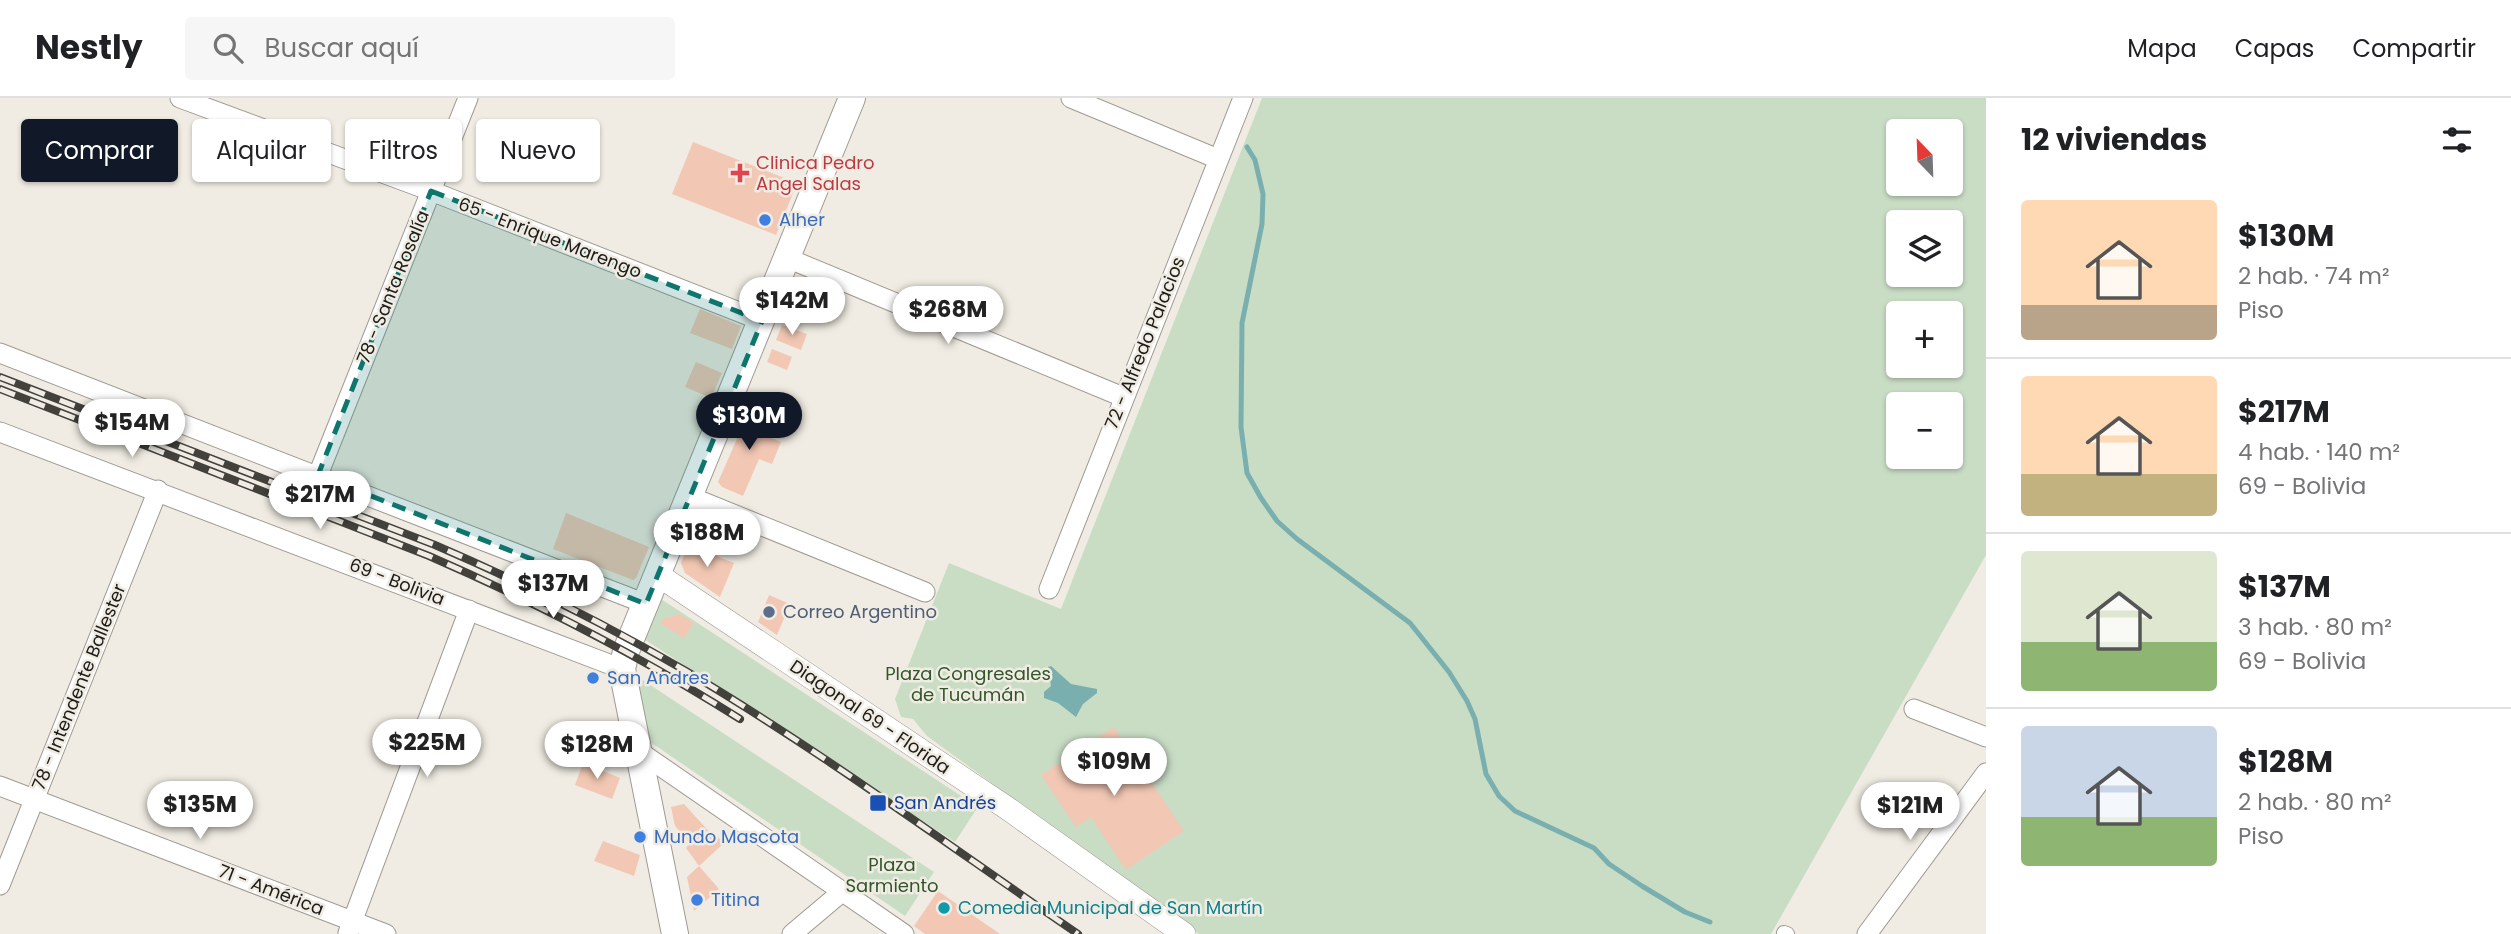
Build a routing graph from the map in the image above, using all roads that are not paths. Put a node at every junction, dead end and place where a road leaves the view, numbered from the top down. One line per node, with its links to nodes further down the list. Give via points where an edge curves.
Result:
1 (180, 98): 7 (street, 65 - Enrique Marengo)
2 (468, 98): 7 (street, 78 - Santa Rosalía)
3 (852, 98): 8 (main road)
4 (1071, 98): 6 (street)
5 (1243, 98): 6 (street, 72 - Alfredo Palacios)
6 (1218, 159): 11 (street, 72 - Alfredo Palacios)
7 (431, 191): 9 (street, 65 - Enrique Marengo); 15 (street, 78 - Santa Rosalía)
8 (787, 258): 9 (main road); 11 (street)
9 (762, 321): 17 (main road)
10 (0, 353): 15 (street)
11 (1123, 397): 19 (street, 72 - Alfredo Palacios)
12 (0, 420): 14 (street, 69 - Bolivia, via 64,445)
13 (0, 432): 14 (street, 69 - Bolivia)
14 (93, 466): 16 (street, 69 - Bolivia)
15 (318, 475): 21 (street)
16 (158, 490): 22 (street, 69 - Bolivia); 29 (street, 78 - Intendente Ballester)
17 (691, 496): 18 (main road); 20 (street)
18 (658, 575): 21 (main road); 37 (street, Diagonal 69 - Florida)
19 (1049, 589)
20 (925, 592)
21 (646, 604): 23 (main road)
22 (469, 610): 23 (street, 69 - Bolivia); 32 (street)
23 (622, 669): 26 (main road)
24 (1914, 709): 25 (street)
25 (1986, 737)
26 (638, 750): 31 (street); 34 (main road)
27 (1986, 773): 38 (street)
28 (0, 786): 29 (street, 71 - América)
29 (34, 798): 30 (street, 78 - Intendente Ballester); 32 (street, 71 - América)
30 (0, 885)
31 (843, 891): 35 (street); 36 (street)
32 (350, 928): 33 (street, 71 - América)
33 (386, 934)
34 (675, 934)
35 (792, 934)
36 (904, 934)
37 (1184, 934)
38 (1867, 934)

